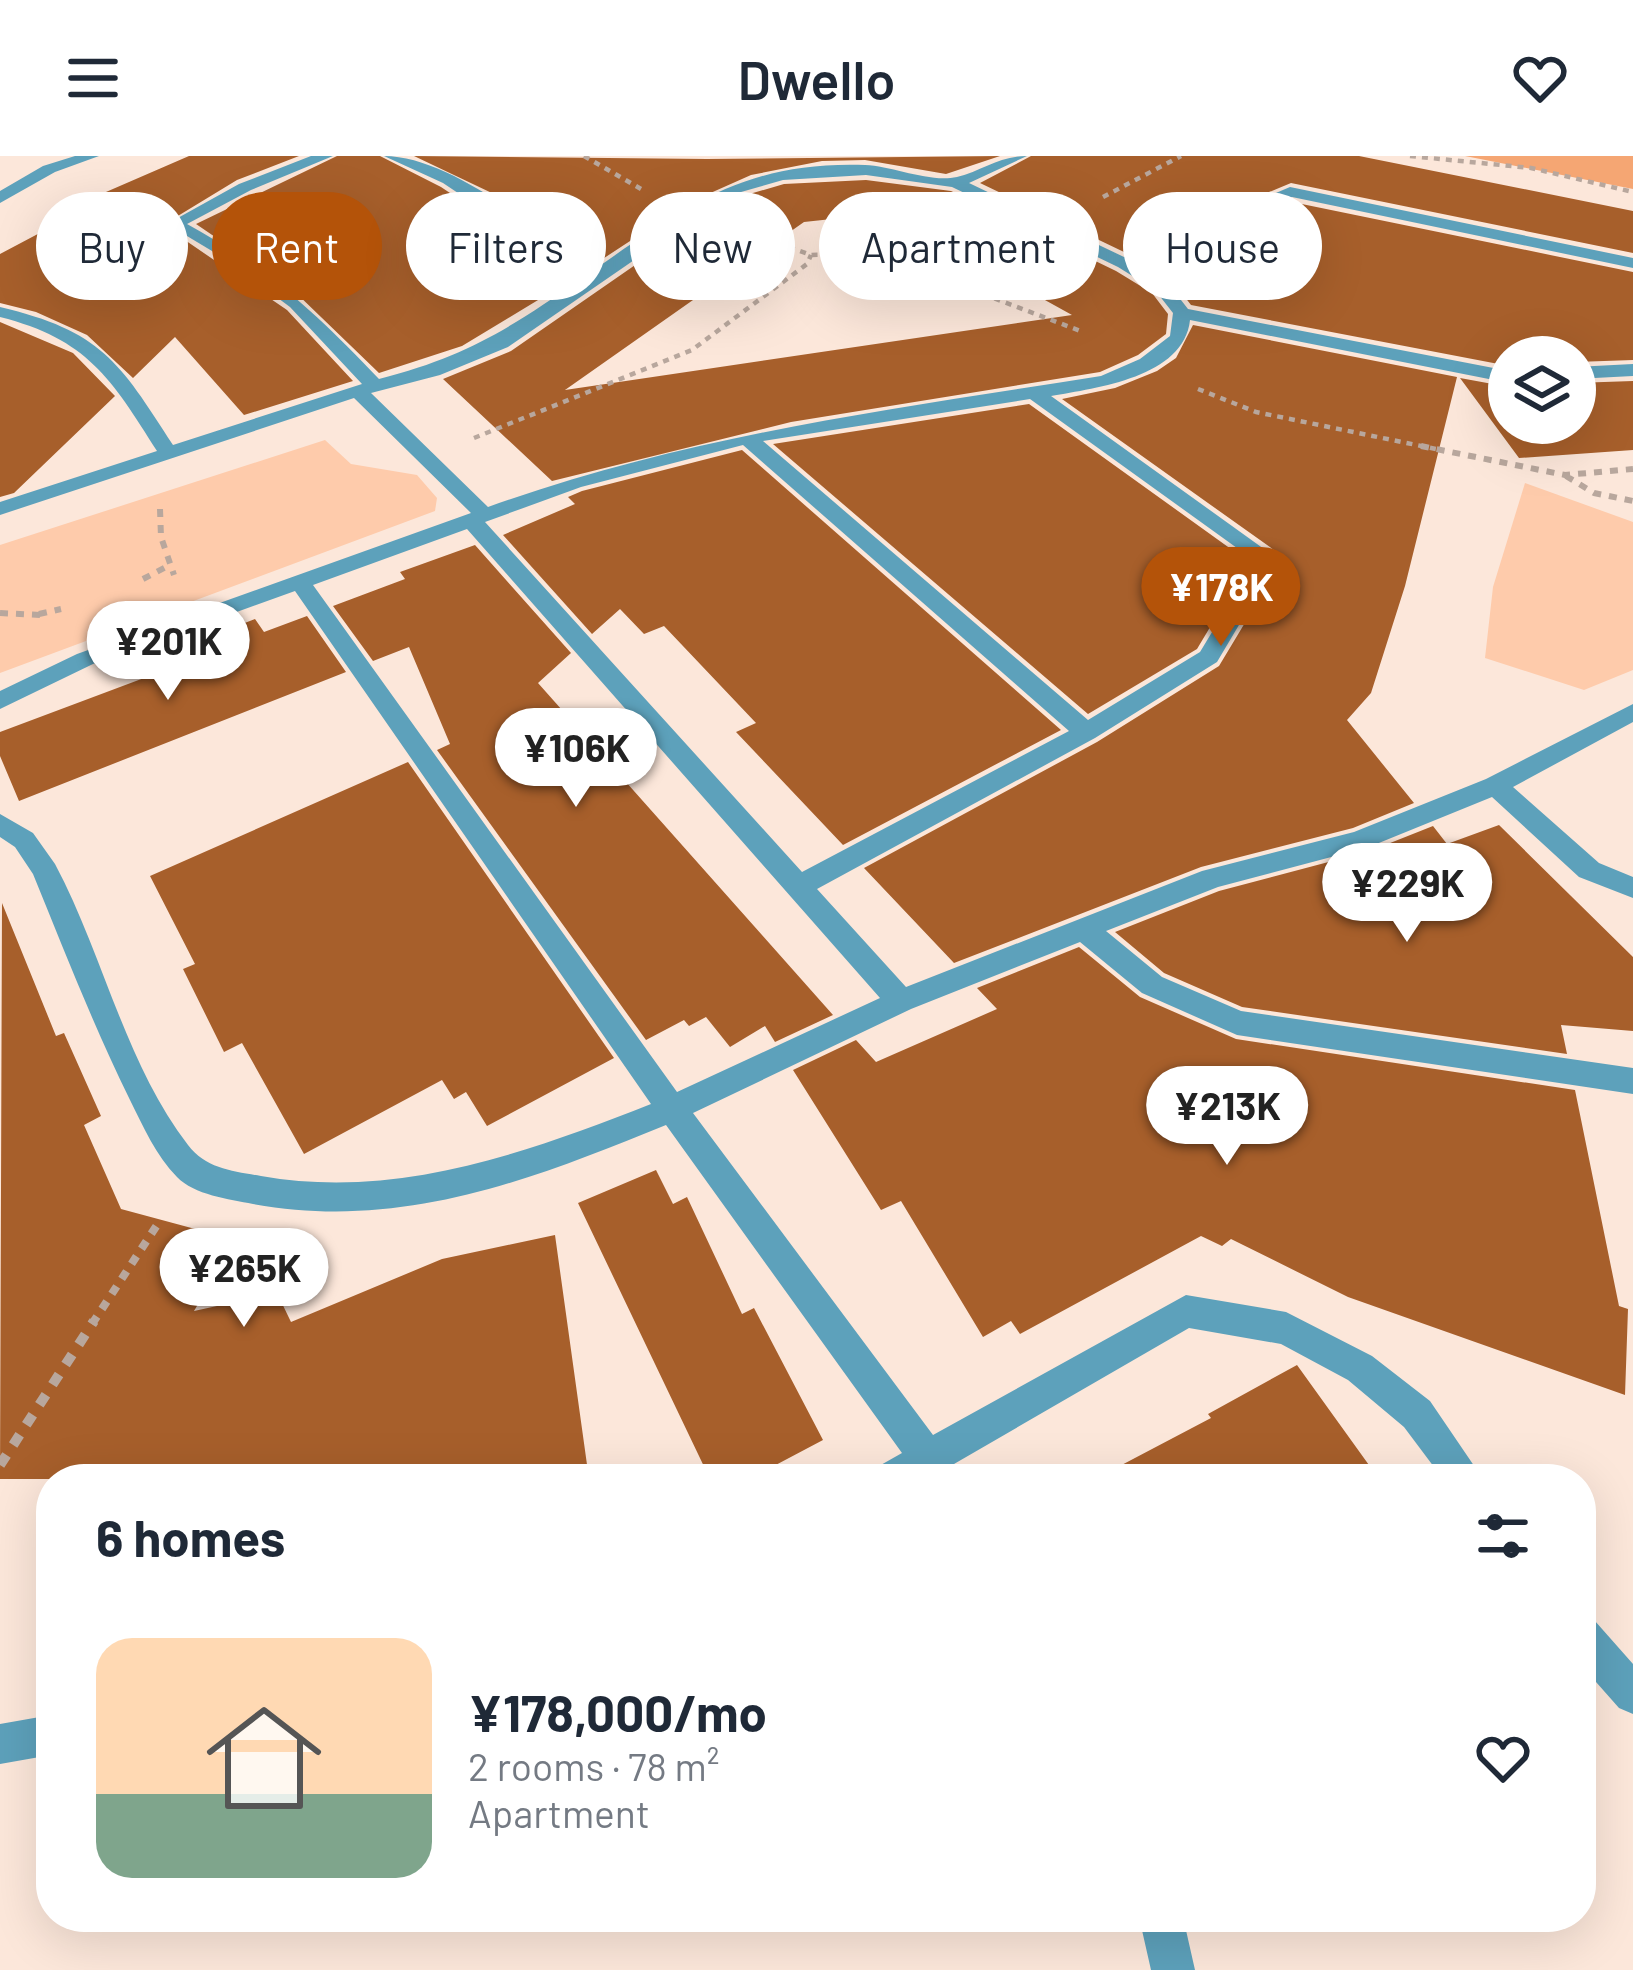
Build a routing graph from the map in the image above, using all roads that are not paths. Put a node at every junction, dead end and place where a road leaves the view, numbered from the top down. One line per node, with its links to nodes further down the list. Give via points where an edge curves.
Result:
1 (91, 156): 5 (street)
2 (325, 156): 20 (street, via 175,224 296,303)
3 (392, 156): 7 (street)
4 (1019, 156): 6 (street)
5 (8, 181): 8 (street)
6 (956, 183): 11 (street); 12 (street, via 866,170 773,170 721,193)
7 (467, 192)
8 (0, 198)
9 (1322, 199): 10 (street)
10 (1633, 262)
11 (1123, 263)
12 (606, 268)
13 (561, 300): 20 (street, via 502,343)
14 (1172, 300): 16 (street)
15 (0, 312): 23 (street, via 47,321 103,354)
16 (1182, 314): 19 (street); 21 (street, via 1179,338 1147,363 1106,381)
17 (1633, 370): 18 (street)
18 (1596, 372)
19 (1488, 373)
20 (367, 389): 23 (street); 25 (street)
21 (1036, 394): 22 (street); 29 (street, via 1267,559 1209,658)
22 (747, 438): 25 (street, via 574,483); 29 (street)
23 (169, 454): 24 (street)
24 (0, 509)
25 (478, 518): 26 (street); 32 (street)
26 (300, 583): 27 (street, via 85,659); 37 (street)
27 (0, 701)
28 (1633, 712): 30 (street)
29 (1086, 732): 32 (street)
30 (1495, 785): 33 (street, via 1588,870); 34 (street, via 1360,840 1212,878)
31 (0, 824): 37 (street, via 24,840 45,872 150,1111 189,1171 264,1196 337,1204 456,1187)
32 (799, 886): 35 (street)
33 (1633, 888)
34 (1083, 928): 35 (street); 36 (street, via 1152,985 1237,1023)
35 (901, 1001): 37 (street)
36 (1633, 1081)
37 (672, 1109): 38 (street)
38 (932, 1464)
39 (945, 1464): 40 (street, via 1186,1311 1286,1328 1360,1368 1417,1414)
40 (1454, 1464)
41 (1596, 1652): 42 (street)
42 (1633, 1694)
43 (36, 1738): 44 (street)
44 (0, 1744)
45 (1164, 1932): 46 (street)
46 (1173, 1970)

